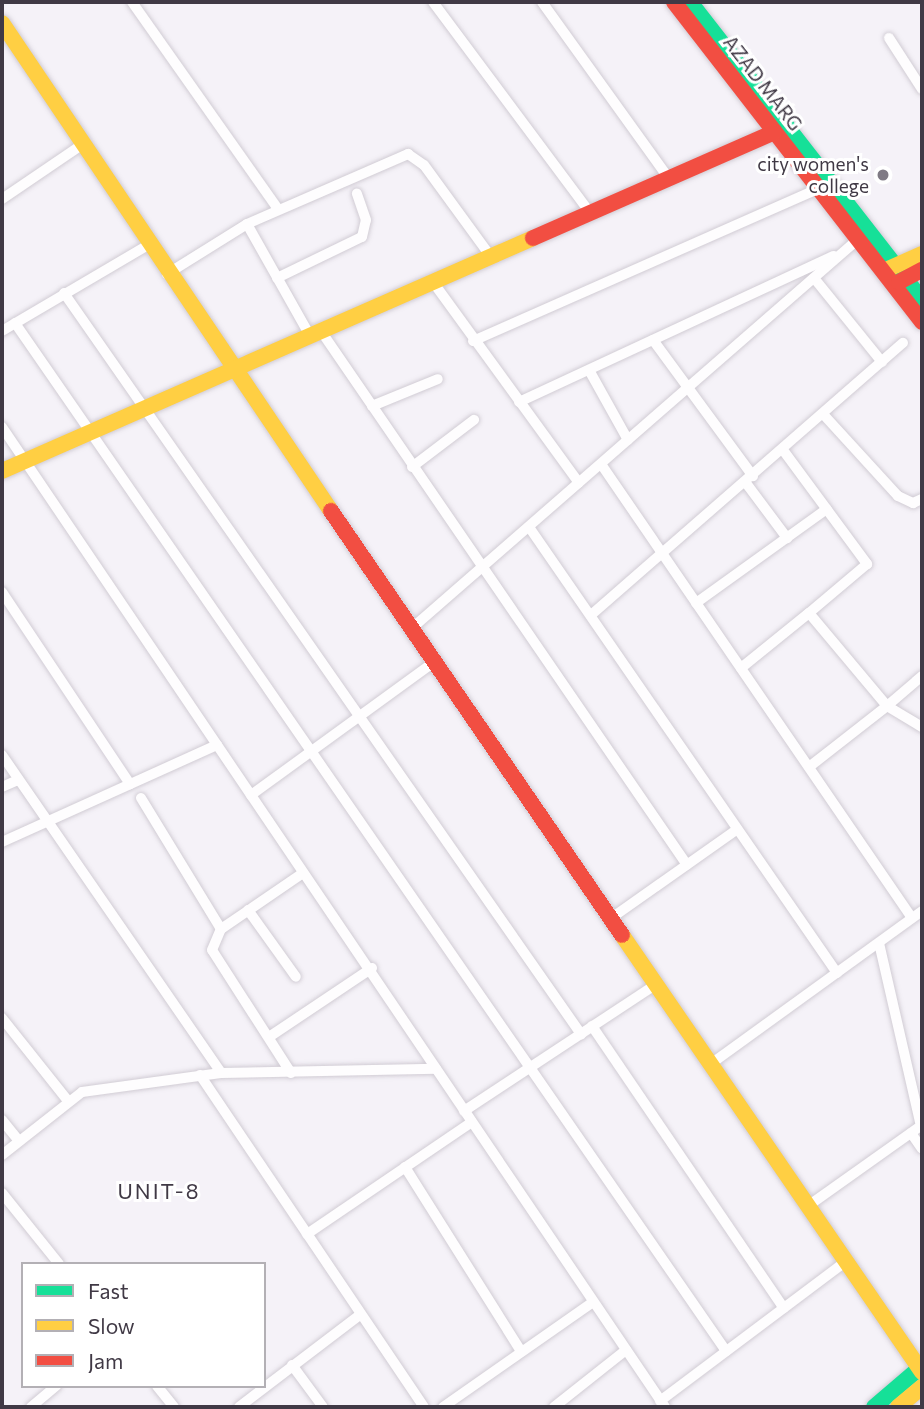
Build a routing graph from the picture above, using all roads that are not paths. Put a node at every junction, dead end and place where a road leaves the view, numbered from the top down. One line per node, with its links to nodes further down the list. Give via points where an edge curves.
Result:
1 (132, 2): 15 (street)
2 (433, 2): 16 (street)
3 (542, 2): 11 (street)
4 (674, 2): 9 (street, AZAD MARG)
5 (690, 2): 24 (street, AZAD MARG)
6 (3, 29): 10 (street)
7 (889, 38): 8 (street)
8 (922, 89)
9 (774, 132): 11 (street); 12 (street, AZAD MARG)
10 (80, 146): 14 (street); 18 (street)
11 (669, 178): 16 (street)
12 (818, 189): 19 (street, AZAD MARG); 35 (street)
13 (356, 194): 25 (street, via 366,220 362,237)
14 (2, 199)
15 (278, 209): 17 (street); 21 (street, via 408,154 424,165)
16 (590, 213): 21 (street)
17 (247, 224): 23 (street); 25 (street)
18 (148, 245): 23 (street); 28 (street)
19 (852, 245): 24 (street, AZAD MARG); 26 (street); 34 (street)
20 (922, 254): 24 (street)
21 (491, 257): 27 (street)
22 (922, 270): 24 (street)
23 (167, 274): 38 (street)
24 (894, 275): 29 (street, AZAD MARG); 30 (street, AZAD MARG)
25 (277, 278): 33 (street)
26 (814, 278): 37 (street); 41 (street)
27 (433, 282): 33 (street); 35 (street)
28 (64, 293): 31 (street); 44 (street)
29 (922, 300)
30 (922, 322)
31 (15, 323): 32 (street); 48 (street)
32 (2, 331)
33 (316, 333): 38 (street); 43 (street)
34 (653, 340): 39 (street); 41 (street)
35 (473, 341): 42 (street)
36 (903, 343): 37 (street)
37 (882, 362): 45 (street)
38 (233, 369): 44 (street); 67 (street)
39 (589, 370): 42 (street); 49 (street)
40 (438, 379): 43 (street)
41 (685, 391): 49 (street); 55 (street)
42 (519, 402): 56 (street)
43 (372, 406): 53 (street)
44 (148, 407): 48 (street); 72 (street)
45 (823, 414): 50 (street); 57 (street, via 898,496 913,503)
46 (474, 420): 53 (street)
47 (2, 427): 51 (street)
48 (90, 432): 51 (street); 75 (street)
49 (628, 440): 52 (street)
50 (783, 450): 55 (street); 58 (street)
51 (26, 460): 54 (street); 74 (street)
52 (601, 464): 56 (street); 61 (street)
53 (412, 467): 62 (street)
54 (2, 471)
55 (750, 479): 60 (street); 61 (street)
56 (579, 483): 59 (street)
57 (922, 499)
58 (827, 509): 60 (street); 65 (street, via 867,565)
59 (528, 527): 62 (street); 66 (street)
60 (787, 538): 64 (street)
61 (664, 555): 64 (street); 66 (street)
62 (481, 569): 67 (street); 86 (street)
63 (2, 592): 79 (street)
64 (696, 603): 69 (street)
65 (809, 613): 69 (street); 71 (street)
66 (591, 615): 84 (street)
67 (411, 629): 68 (street)
68 (434, 662): 72 (street); 91 (street)
69 (741, 668): 77 (street)
70 (922, 676): 71 (street)
71 (887, 706): 73 (street); 77 (street)
72 (361, 716): 75 (street); 100 (street)
73 (922, 727)
74 (217, 745): 79 (street); 81 (street)
75 (310, 751): 81 (street); 103 (street)
76 (2, 755): 78 (street)
77 (809, 767): 90 (street)
78 (18, 780): 80 (street); 83 (street)
79 (130, 784): 83 (street)
80 (2, 787)
81 (251, 795): 87 (street)
82 (141, 798): 92 (street)
83 (46, 822): 85 (street); 105 (street)
84 (736, 830): 86 (street); 95 (street)
85 (2, 842)
86 (687, 865): 91 (street)
87 (303, 873): 88 (street); 94 (street)
88 (248, 910): 92 (street); 96 (street)
89 (922, 911): 90 (street)
90 (912, 918): 93 (street)
91 (610, 919): 97 (street)
92 (221, 929): 101 (street, via 213,955)
93 (879, 943): 95 (street); 112 (street)
94 (372, 968): 101 (street); 104 (street)
95 (837, 973): 102 (street)
96 (296, 977)
97 (655, 985): 99 (street); 102 (street)
98 (2, 1018): 108 (street)
99 (592, 1026): 100 (street); 124 (street)
100 (581, 1034): 103 (street)
101 (269, 1037): 106 (street)
102 (712, 1063): 119 (street)
103 (531, 1067): 109 (street); 128 (street)
104 (436, 1069): 106 (street); 109 (street)
105 (221, 1073): 106 (street); 107 (street)
106 (291, 1073)
107 (200, 1075): 108 (street, via 82,1092); 120 (street)
108 (68, 1101): 114 (street)
109 (464, 1111): 111 (street)
110 (2, 1120): 114 (street)
111 (472, 1122): 117 (street); 123 (street)
112 (922, 1125): 113 (street)
113 (911, 1133): 115 (street); 119 (street)
114 (19, 1141): 116 (street)
115 (922, 1149)
116 (2, 1155)
117 (405, 1167): 120 (street); 127 (street)
118 (2, 1193): 121 (street)
119 (808, 1206): 122 (street)
120 (307, 1234): 125 (street)
121 (57, 1262)
122 (845, 1262): 124 (street); 129 (street)
123 (593, 1302): 126 (street); 127 (street)
124 (784, 1308): 128 (street)
125 (362, 1314): 130 (street); 141 (street)
126 (626, 1350): 136 (street); 143 (street)
127 (521, 1351): 142 (street)
128 (726, 1351): 136 (street)
129 (920, 1364): 144 (street)
130 (292, 1365): 131 (street); 140 (street)
131 (266, 1386)
132 (922, 1387): 145 (street)
133 (54, 1388): 137 (street)
134 (160, 1388): 138 (street)
135 (263, 1388): 139 (street)
136 (662, 1404)
137 (31, 1407)
138 (174, 1407)
139 (239, 1407)
140 (323, 1407)
141 (424, 1407)
142 (443, 1407)
143 (554, 1407)
144 (874, 1407)
145 (898, 1407)

